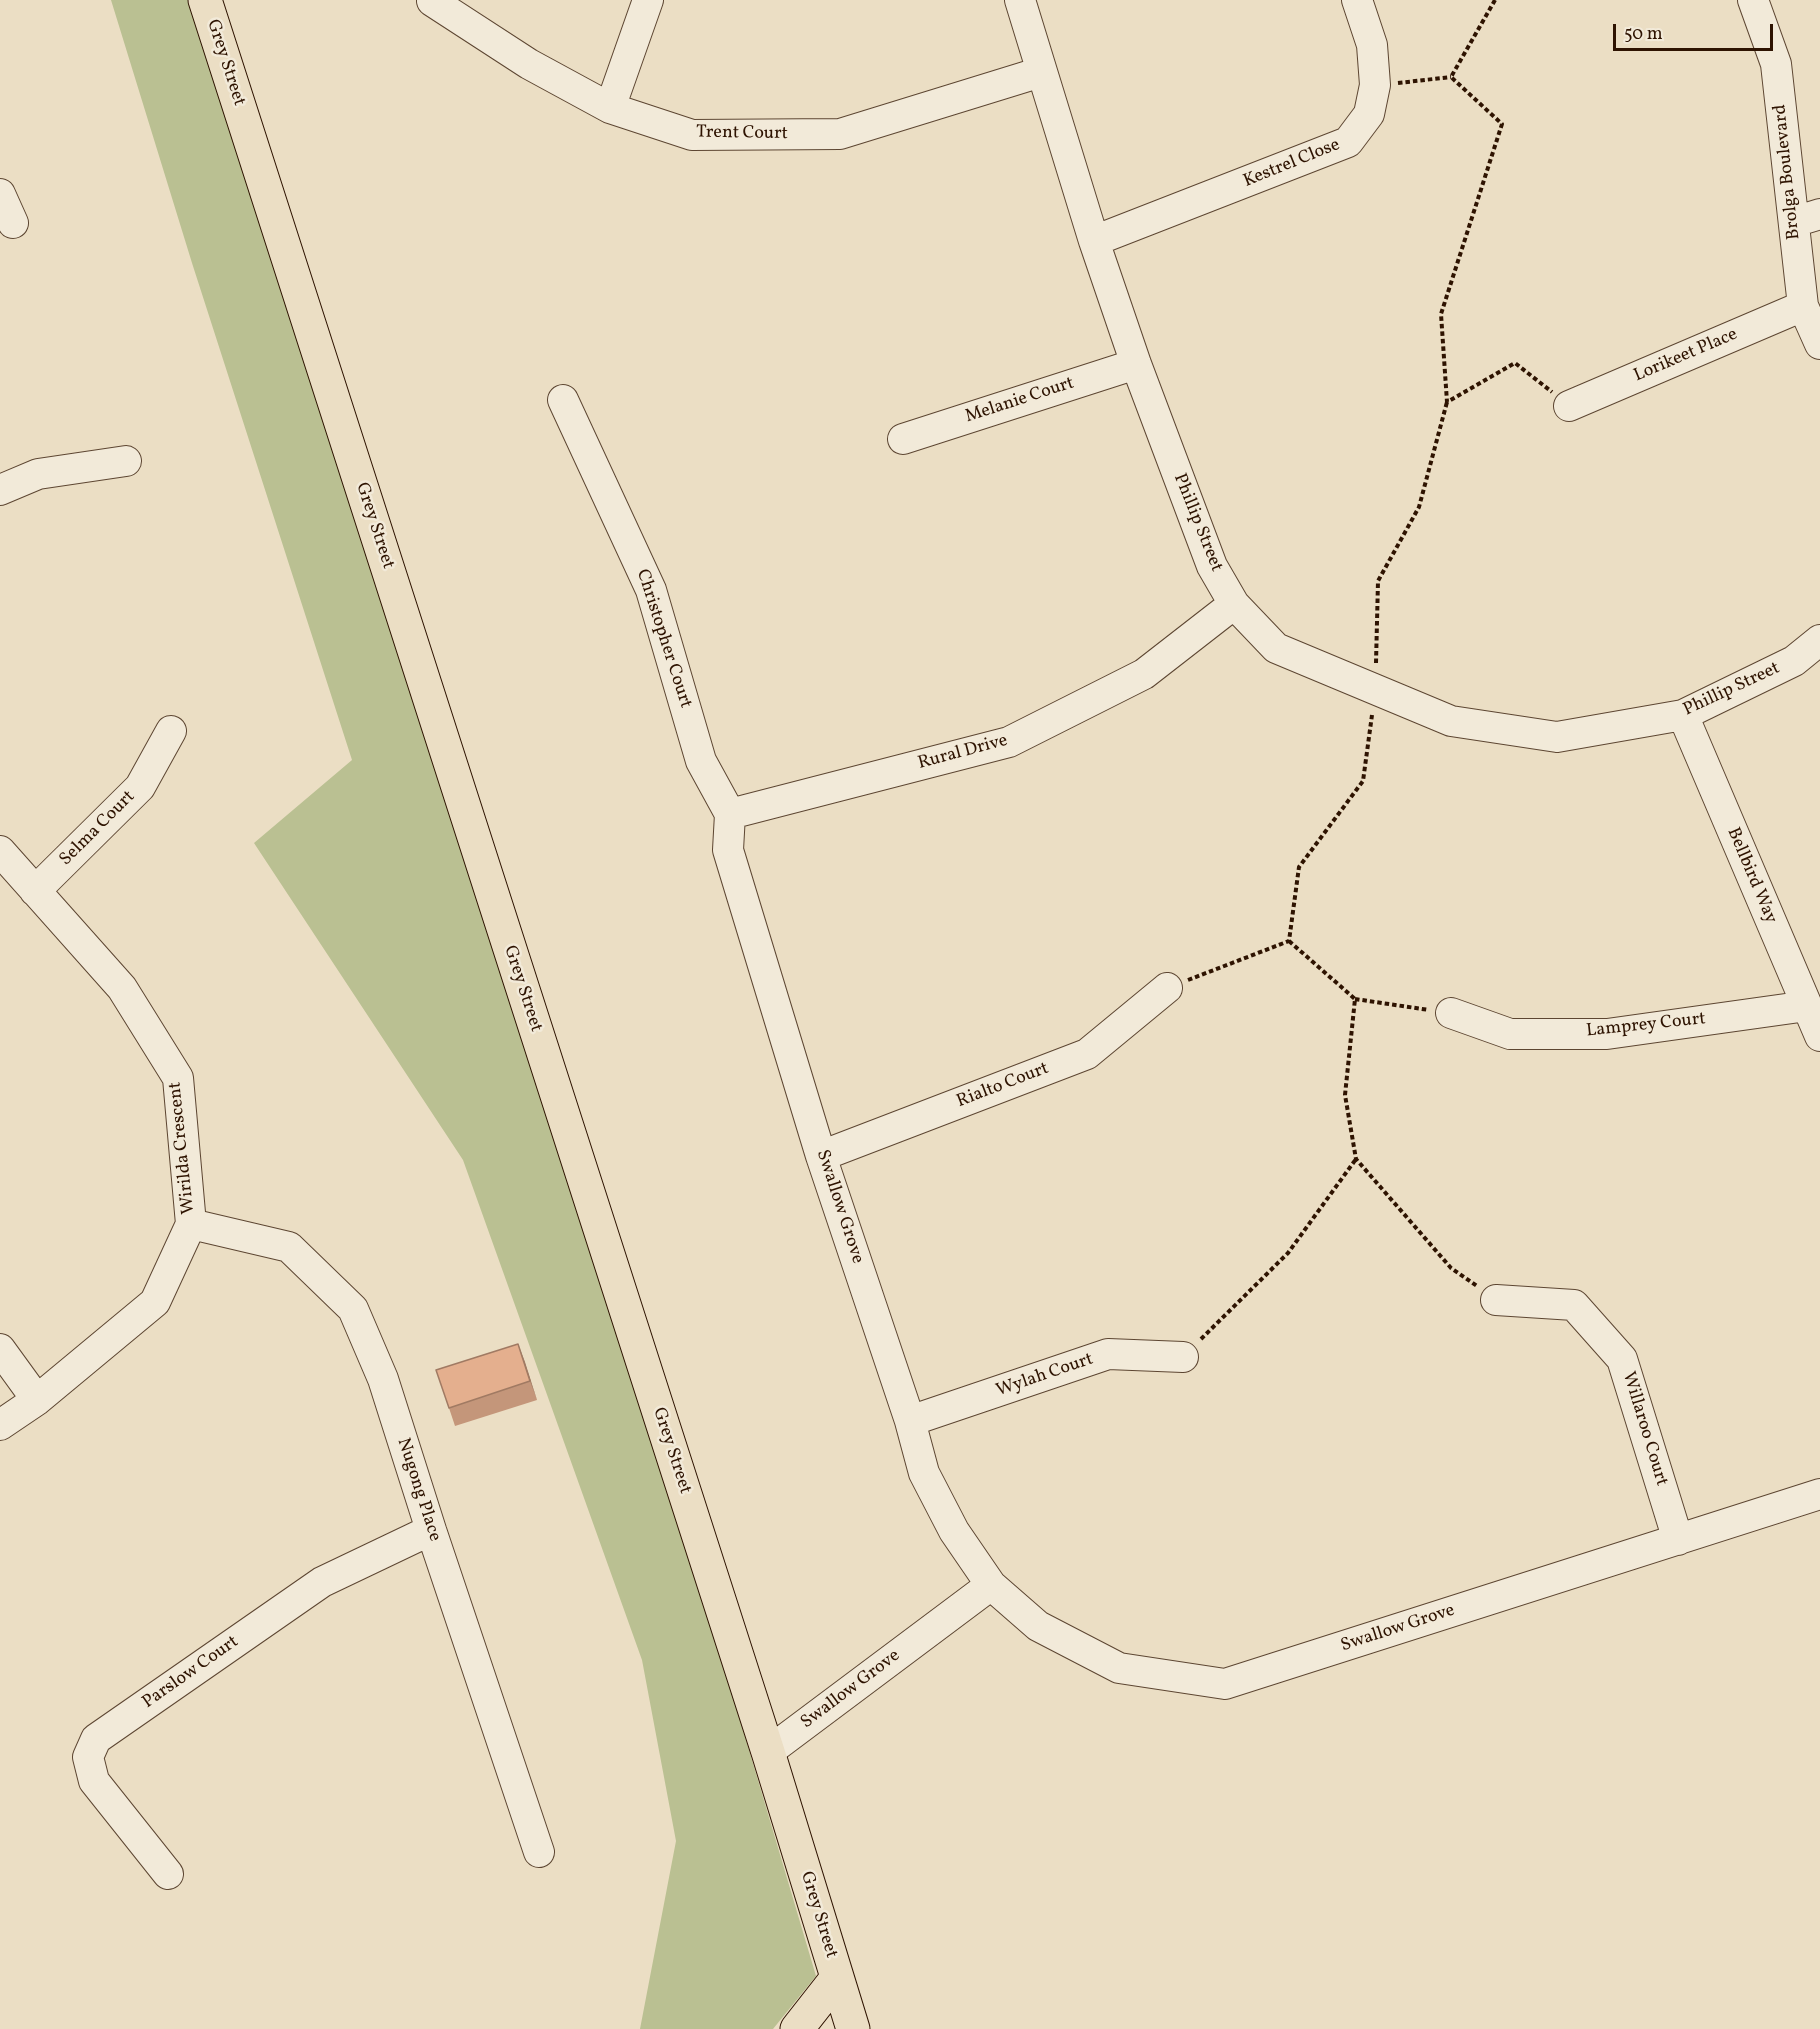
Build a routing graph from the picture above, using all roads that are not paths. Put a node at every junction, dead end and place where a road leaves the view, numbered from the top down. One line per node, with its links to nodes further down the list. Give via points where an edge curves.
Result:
1 (205, 0): 44 (main road, Grey Street)
2 (648, 0): 8 (street)
3 (1020, 0): 7 (street, Phillip Street)
4 (1357, 0): 12 (street, Kestrel Close, via 1372,45 1375,85 1369,114 1348,142)
5 (1753, 0): 10 (street, Brolga Boulevard, via 1776,64)
6 (432, 1): 8 (street, Trent Court, via 529,64)
7 (1041, 72): 8 (street, Trent Court, via 840,134 692,135); 12 (street, Phillip Street)
8 (610, 108)
9 (0, 194): 11 (street)
10 (1807, 218): 13 (street, Brolga Boulevard)
11 (13, 223)
12 (1094, 241): 15 (street, Phillip Street)
13 (1803, 306): 14 (street, Brolga Boulevard); 17 (street, Lorikeet Place)
14 (1820, 344)
15 (1136, 364): 18 (street, Melanie Court); 21 (street, Phillip Street, via 1212,566)
16 (563, 400): 25 (street, Christopher Court, via 651,590 701,761)
17 (1569, 406)
18 (903, 439)
19 (126, 461): 20 (street, via 38,474)
20 (0, 490)
21 (1234, 604): 23 (street, Phillip Street, via 1276,648 1451,721 1557,737); 25 (street, Rural Drive, via 1144,674 1009,741)
22 (1820, 640): 23 (street, Phillip Street, via 1794,661)
23 (1683, 715): 29 (street, Bellbird Way)
24 (171, 731): 27 (street, Selma Court, via 140,787)
25 (730, 814): 32 (street, Swallow Grove, via 728,850)
26 (0, 851): 27 (street, Wirilda Crescent)
27 (35, 891): 33 (street, Wirilda Crescent, via 123,988 178,1078)
28 (1167, 988): 32 (street, Rialto Court, via 1088,1054)
29 (1807, 1006): 30 (street, Lamprey Court, via 1606,1034 1510,1034); 31 (street, Bellbird Way)
30 (1451, 1013)
31 (1820, 1036)
32 (821, 1156): 38 (street, Swallow Grove)
33 (191, 1224): 37 (street, Wirilda Crescent, via 155,1302); 41 (street, Nugong Place, via 289,1247 353,1309 383,1379)
34 (1496, 1300): 42 (street, Willaroo Court, via 1574,1305 1622,1359)
35 (0, 1349): 37 (street)
36 (1183, 1357): 38 (street, Wylah Court, via 1108,1354)
37 (37, 1400): 39 (street, Wirilda Crescent)
38 (910, 1421): 43 (street, Swallow Grove, via 924,1473 954,1531)
39 (0, 1425)
40 (1820, 1494): 42 (street, Swallow Grove)
41 (431, 1530): 45 (street, Nugong Place); 46 (street, Parslow Court, via 322,1582 96,1739 88,1757 94,1780)
42 (1678, 1540): 43 (street, Swallow Grove, via 1225,1684 1119,1668 1038,1626)
43 (991, 1585): 44 (street, Swallow Grove)
44 (768, 1752): 47 (main road, Grey Street)
45 (539, 1852)
46 (168, 1874)
47 (837, 1978): 48 (main road); 49 (main road, Grey Street)
48 (797, 2029)
49 (853, 2029)

